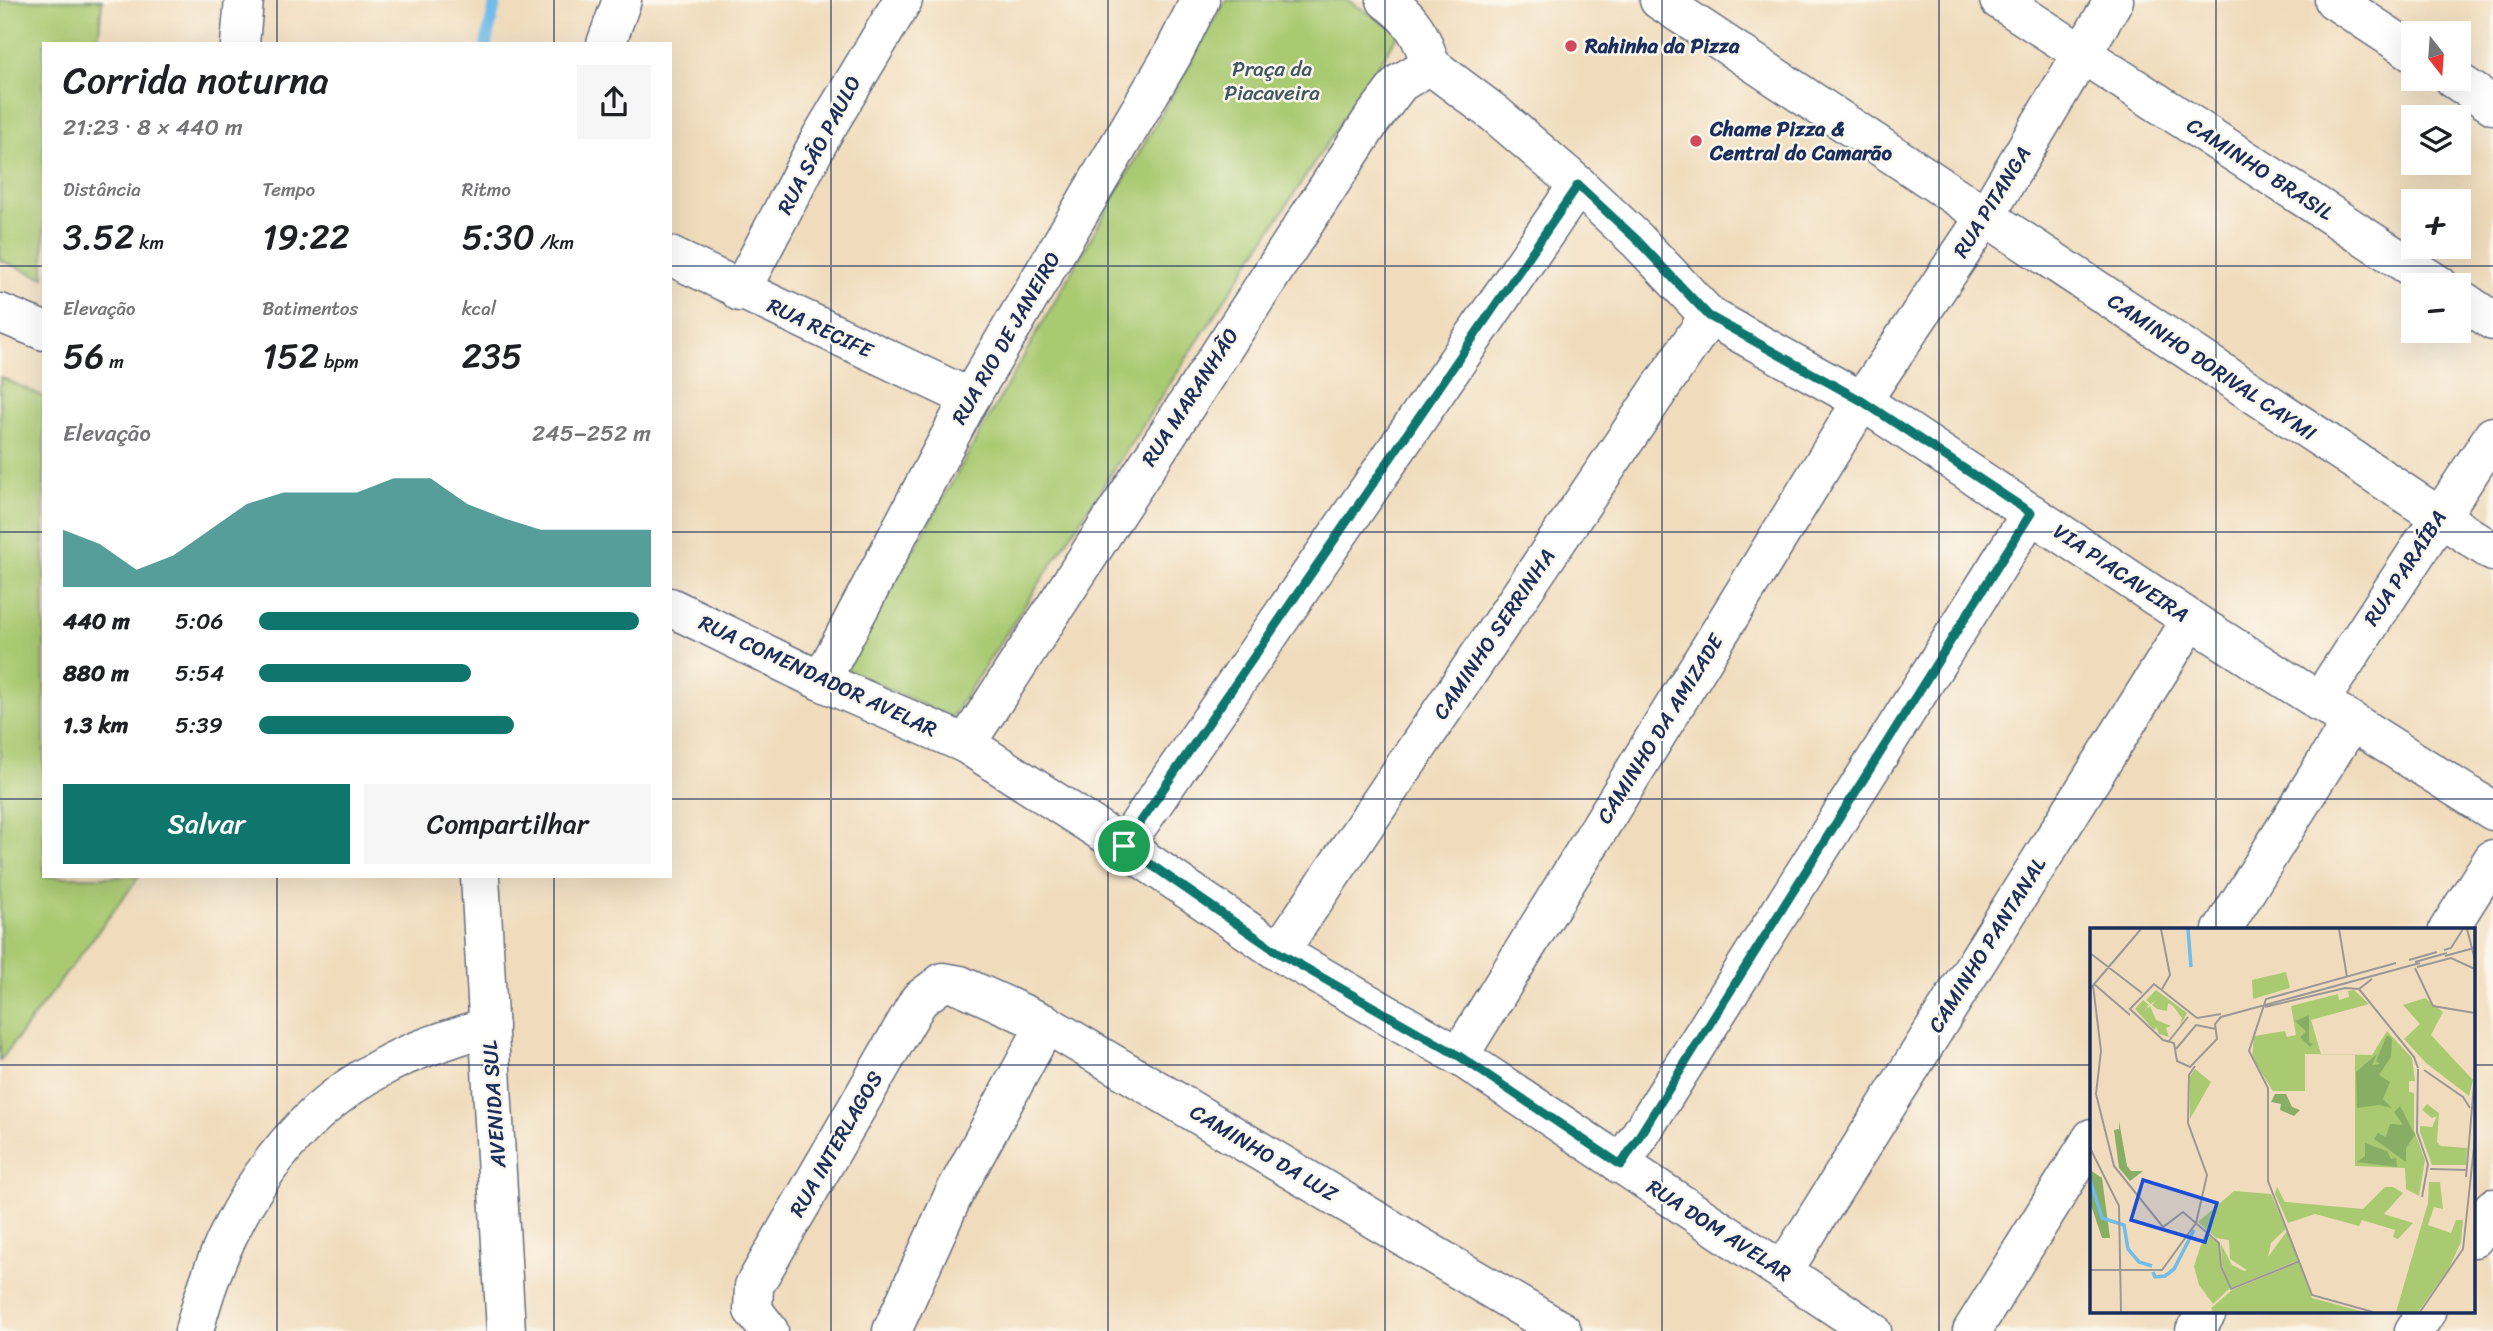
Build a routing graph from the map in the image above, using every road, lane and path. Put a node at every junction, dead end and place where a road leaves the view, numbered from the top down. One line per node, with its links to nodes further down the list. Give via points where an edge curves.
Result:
1 (244, 0): 10 (street)
2 (622, 0): 11 (street)
3 (903, 0): 21 (street, RUA SÃO PAULO, via 821,137)
4 (1200, 0): 27 (street, RUA RIO DE JANEIRO, via 1166,66)
5 (1386, 0): 14 (street, via 1413,23)
6 (1659, 0): 18 (street, CAMINHO DORIVAL CAYMI)
7 (1999, 0): 13 (street, CAMINHO BRASIL)
8 (2114, 0): 13 (street, RUA PITANGA)
9 (2334, 0): 12 (street)
10 (240, 42)
11 (607, 42)
12 (2401, 44)
13 (2082, 53): 18 (street, RUA PITANGA); 20 (street, CAMINHO BRASIL)
14 (1430, 65): 17 (street, VIA PIACAVEIRA); 38 (street, RUA MARANHÃO, via 1400,83 1371,121)
15 (2471, 90): 16 (street)
16 (2493, 105)
17 (1578, 185): 24 (street, VIA PIACAVEIRA); 40 (street)
18 (1985, 217): 28 (street, RUA PITANGA); 31 (street, CAMINHO DORIVAL CAYMI)
19 (672, 258): 21 (street, RUA RECIFE)
20 (2421, 273)
21 (740, 292): 27 (street, RUA RECIFE)
22 (2471, 306): 25 (street)
23 (0, 313): 26 (street)
24 (1709, 316): 28 (street, VIA PIACAVEIRA); 45 (street, CAMINHO SERRINHA)
25 (2493, 321)
26 (42, 330)
27 (970, 398): 35 (street, RUA RIO DE JANEIRO)
28 (1862, 401): 30 (street, VIA PIACAVEIRA); 49 (street, CAMINHO DA AMIZADE)
29 (2493, 436): 31 (street, RUA PARAÍBA)
30 (2031, 513): 34 (street, VIA PIACAVEIRA); 51 (street)
31 (2438, 517): 32 (street, CAMINHO DORIVAL CAYMI); 36 (street, RUA PARAÍBA)
32 (2493, 552)
33 (672, 608): 35 (street, RUA COMENDADOR AVELAR)
34 (2191, 620): 36 (street, VIA PIACAVEIRA); 54 (street, CAMINHO PANTANAL)
35 (821, 681): 38 (street, RUA COMENDADOR AVELAR)
36 (2319, 702): 37 (street, VIA PIACAVEIRA)
37 (2351, 722): 39 (street, VIA PIACAVEIRA); 43 (street)
38 (966, 744): 40 (street, RUA DOM AVELAR)
39 (2493, 811)
40 (1124, 846): 45 (street, RUA DOM AVELAR)
41 (2493, 859): 44 (street)
42 (480, 878): 48 (street, AVENIDA SUL)
43 (2223, 928)
44 (2449, 928)
45 (1279, 953): 49 (street, RUA DOM AVELAR)
46 (960, 985): 47 (street, CAMINHO DA LUZ); 59 (street, RUA INTERLAGOS, via 943,982 919,1000 754,1286 753,1310)
47 (1046, 1024): 60 (street, via 952,1198); 61 (street, CAMINHO DA LUZ)
48 (489, 1026): 57 (street, via 385,1065 340,1093 302,1125 257,1180 238,1212); 58 (street, AVENIDA SUL)
49 (1459, 1056): 51 (street, RUA DOM AVELAR)
50 (2090, 1141): 63 (street)
51 (1621, 1165): 54 (street, RUA DOM AVELAR)
52 (2493, 1208): 53 (street)
53 (2476, 1235)
54 (1783, 1271): 62 (street, RUA DOM AVELAR)
55 (2206, 1314): 64 (street)
56 (2425, 1314): 65 (street)
57 (194, 1331)
58 (506, 1331)
59 (769, 1331)
60 (892, 1331)
61 (1562, 1331)
62 (1872, 1331)
63 (1972, 1331)
64 (2195, 1331)
65 (2414, 1331)

